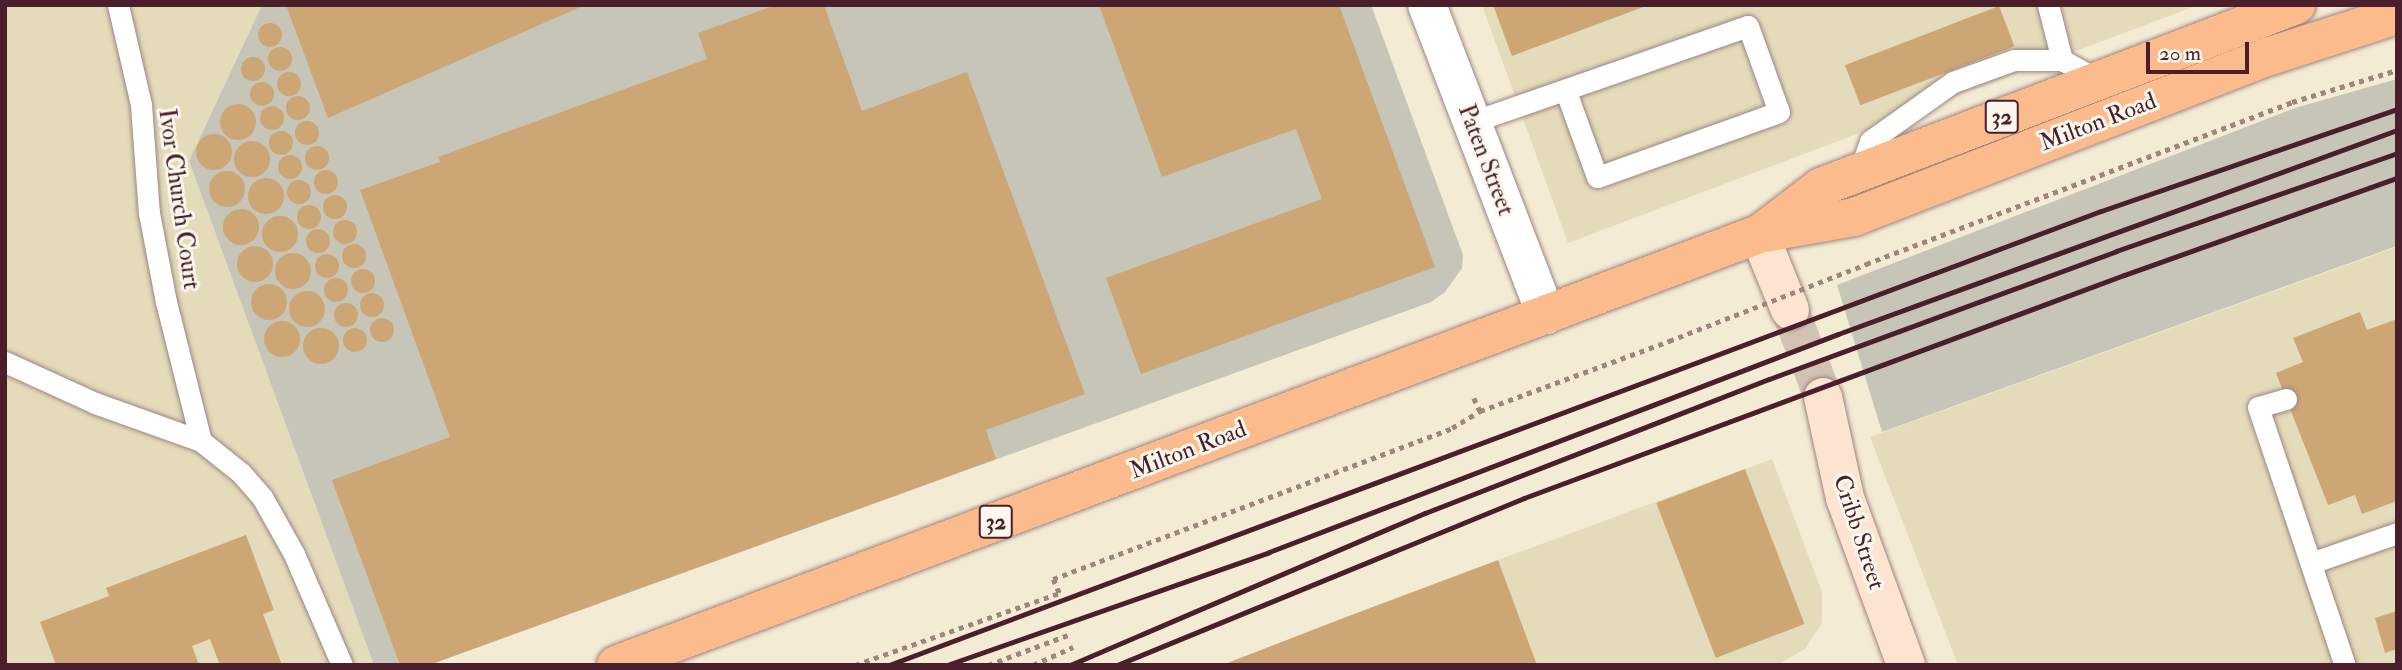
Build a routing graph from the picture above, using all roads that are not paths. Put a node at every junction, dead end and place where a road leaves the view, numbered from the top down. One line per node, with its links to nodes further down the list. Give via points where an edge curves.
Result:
1 (118, 5): 19 (lane, Ivor Church Court, via 141,105 149,213 161,277)
2 (1427, 5): 11 (street, Paten Street)
3 (2048, 5): 8 (lane)
4 (2296, 5): 5 (main road, Milton Road / 32)
5 (2254, 12): 7 (street); 9 (main road, Milton Road / 32)
6 (2397, 15): 7 (main road, Milton Road / 32)
7 (2270, 56): 13 (main road, Milton Road / 32, via 1854,216)
8 (2062, 60): 9 (lane); 12 (lane, via 2014,60 1953,82 1870,141)
9 (2098, 80): 12 (main road, Milton Road / 32)
10 (1566, 92): 10 (lane, via 1748,26 1779,112 1597,177); 11 (lane)
11 (1472, 122): 15 (street, Paten Street)
12 (1859, 172): 13 (main road, Milton Road / 32, via 1821,187)
13 (1759, 234): 14 (street); 15 (main road, Milton Road / 32)
14 (1790, 310)
15 (1546, 315): 23 (main road, Milton Road / 32)
16 (5, 362): 19 (lane, via 95,403)
17 (1823, 397): 24 (street, Cribb Street, via 1845,498)
18 (2286, 399): 21 (lane, via 2258,407)
19 (201, 441): 22 (lane, via 262,497 294,554)
20 (2397, 533): 21 (lane)
21 (2311, 563): 25 (lane)
22 (342, 665)
23 (616, 665)
24 (1906, 665)
25 (2345, 665)

